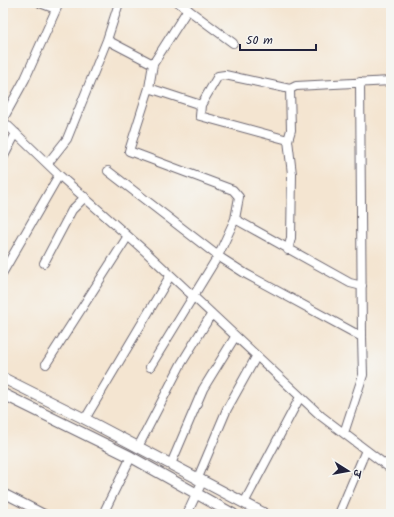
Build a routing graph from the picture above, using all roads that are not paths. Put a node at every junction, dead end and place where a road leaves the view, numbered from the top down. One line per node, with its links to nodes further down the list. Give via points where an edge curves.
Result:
1 (40, 3): 4 (street)
2 (119, 3): 6 (street)
3 (179, 3): 5 (street)
4 (58, 6): 14 (street)
5 (188, 9): 7 (street); 8 (street)
6 (107, 40): 8 (street); 18 (street, via 67,138)
7 (233, 43)
8 (153, 64): 11 (street)
9 (391, 81): 10 (street)
10 (360, 82): 12 (street, via 296,86); 29 (street)
11 (149, 88): 13 (street); 22 (street, via 129,151 233,190 239,197)
12 (290, 89): 13 (street, via 225,75 218,76); 16 (street, via 291,130)
13 (201, 105): 16 (street, via 200,116)
14 (3, 120): 15 (street)
15 (16, 133): 17 (street); 18 (street)
16 (288, 140): 24 (street, via 292,174 291,238)
17 (3, 158)
18 (48, 163): 20 (street)
19 (108, 171): 25 (street)
20 (59, 176): 21 (street); 27 (street)
21 (85, 197): 23 (street); 26 (street, via 72,210)
22 (235, 219): 24 (street); 25 (street)
23 (128, 236): 28 (street); 35 (street)
24 (288, 250): 29 (street, via 350,283)
25 (218, 256): 30 (street); 33 (street)
26 (44, 263)
27 (3, 272)
28 (170, 276): 30 (street); 40 (street)
29 (362, 286): 33 (street)
30 (192, 297): 31 (street); 36 (street)
31 (211, 315): 32 (street); 42 (street, via 181,364)
32 (235, 337): 34 (street); 45 (street, via 203,389)
33 (362, 337): 41 (street, via 363,375)
34 (256, 357): 39 (street); 47 (street, via 227,409)
35 (46, 364)
36 (150, 367)
37 (3, 378): 40 (street)
38 (3, 394): 44 (street)
39 (300, 397): 41 (street); 50 (street)
40 (85, 419): 42 (street)
41 (344, 433): 43 (street)
42 (138, 447): 45 (street)
43 (366, 450): 46 (street); 56 (street)
44 (131, 457): 49 (street); 52 (street)
45 (171, 464): 47 (street)
46 (391, 469)
47 (200, 481): 49 (street); 50 (street)
48 (3, 493): 51 (street)
49 (196, 495): 53 (street); 54 (street)
50 (244, 504): 55 (street)
51 (44, 514)
52 (103, 514)
53 (186, 514)
54 (233, 514)
55 (265, 514)
56 (339, 514)

